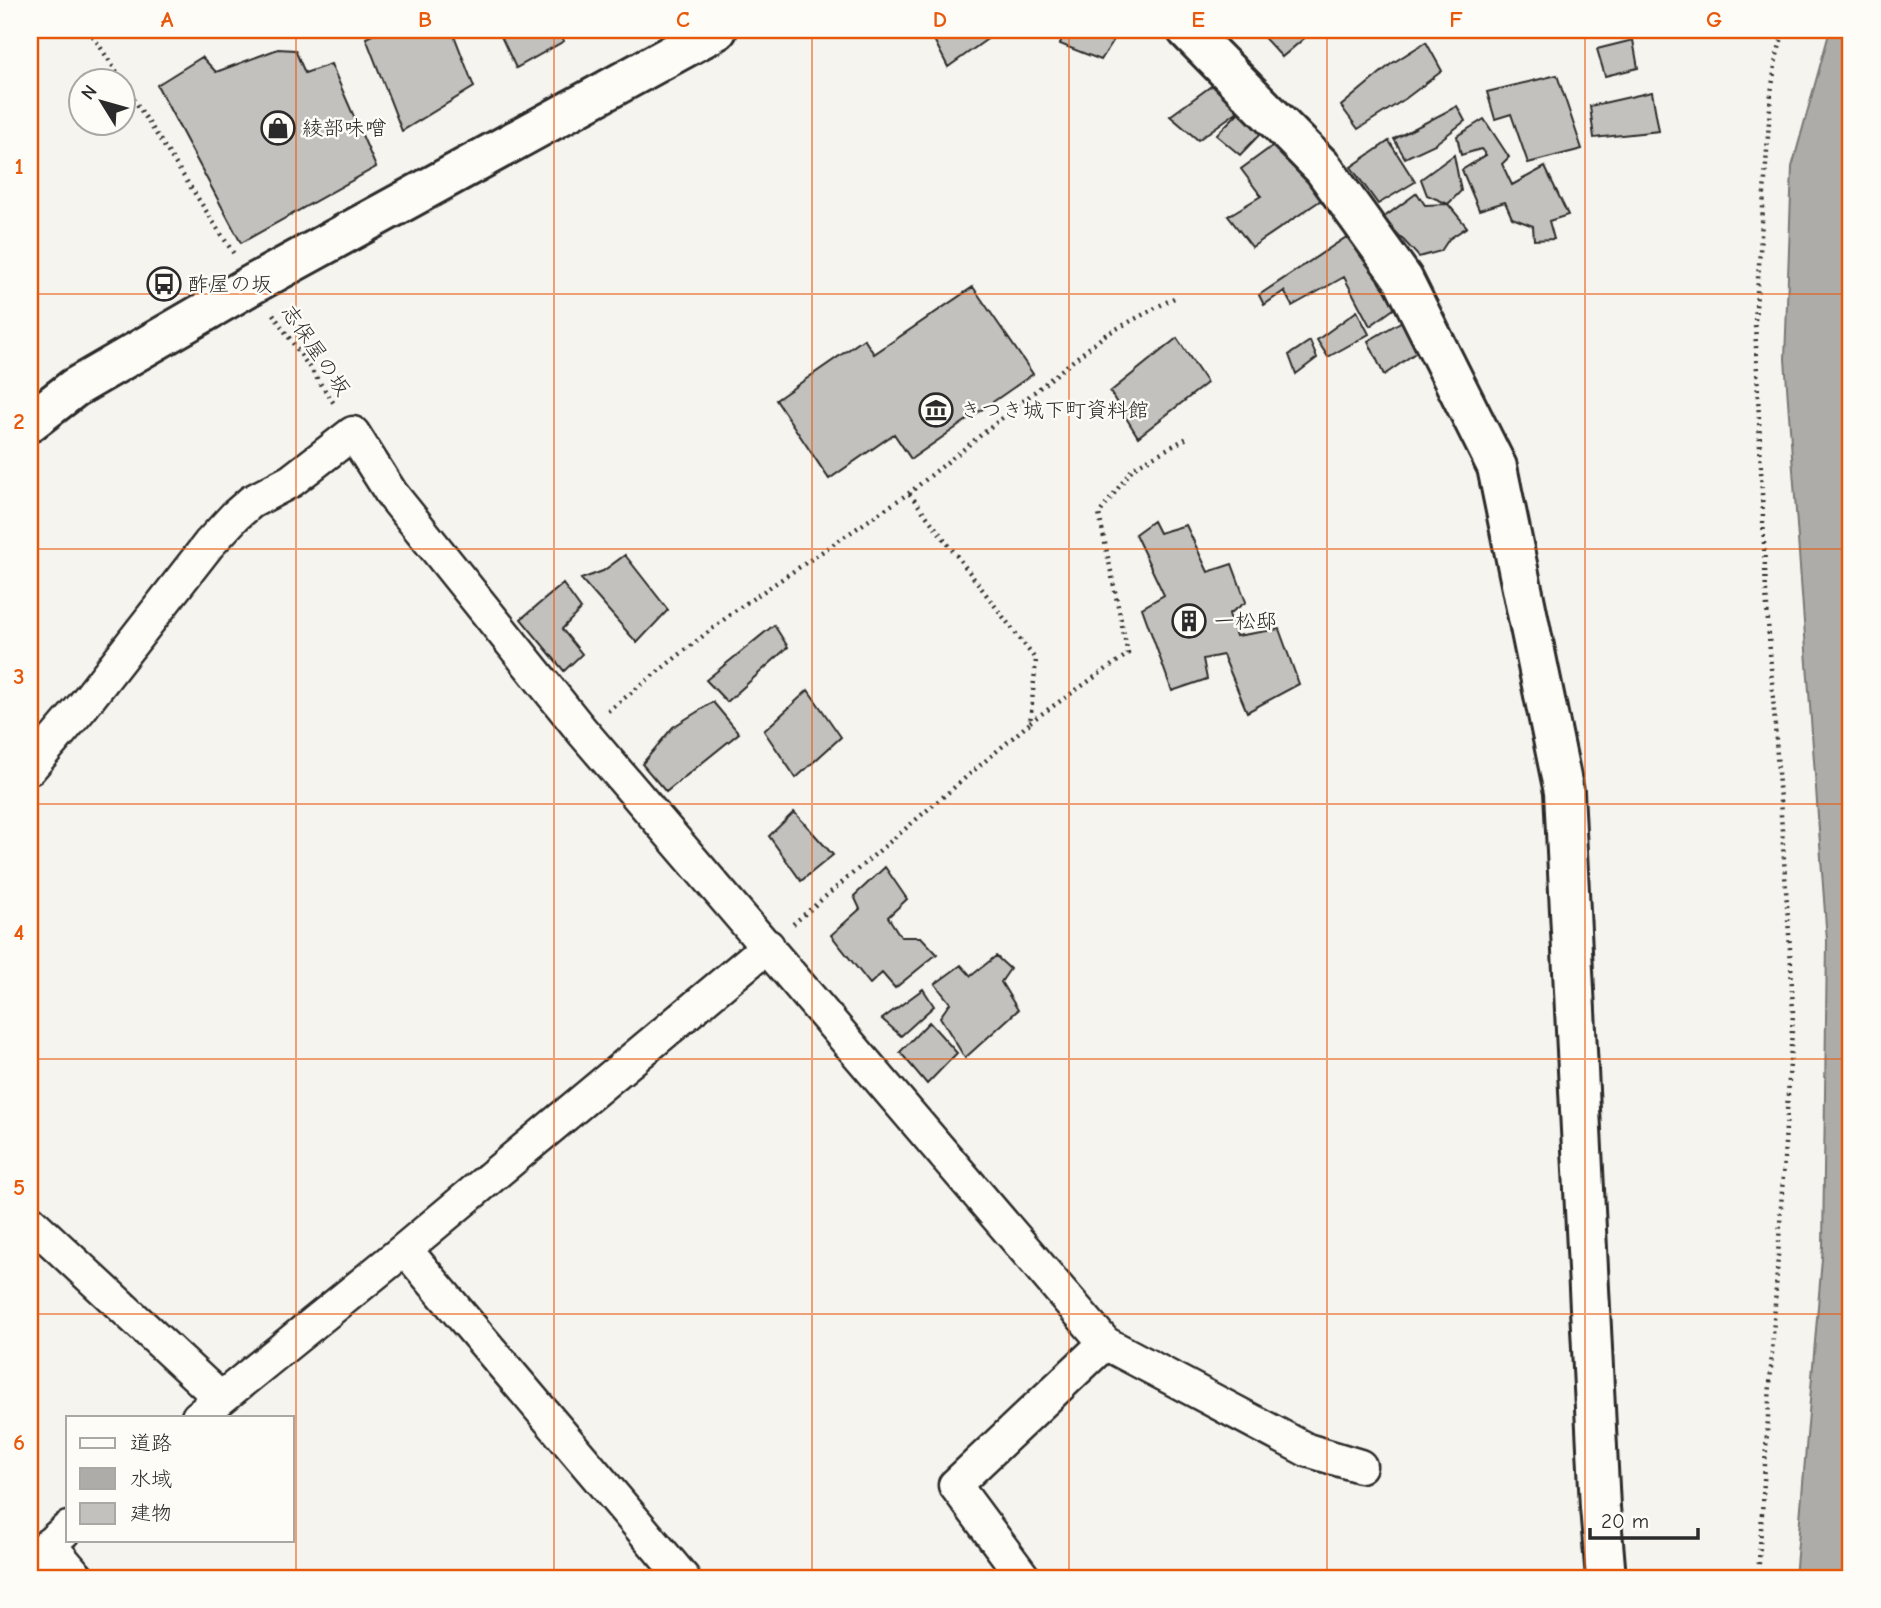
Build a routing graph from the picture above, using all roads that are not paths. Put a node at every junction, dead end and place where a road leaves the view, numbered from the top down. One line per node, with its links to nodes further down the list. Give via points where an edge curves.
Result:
1 (717, 30): 3 (street, via 253,284 74,388)
2 (1187, 30): 15 (street, via 1323,168 1403,279 1497,467 1564,792)
3 (30, 422)
4 (30, 768): 5 (street, via 235,516 291,481 353,433 391,493 582,731)
5 (768, 946): 7 (street); 8 (street)
6 (30, 1221): 9 (street)
7 (405, 1249): 9 (street); 13 (street)
8 (1105, 1343): 10 (street, via 1307,1450); 14 (street, via 955,1485)
9 (209, 1408)
10 (1360, 1466)
11 (49, 1544): 12 (street)
12 (78, 1578)
13 (682, 1578)
14 (1024, 1578)
15 (1606, 1578)

